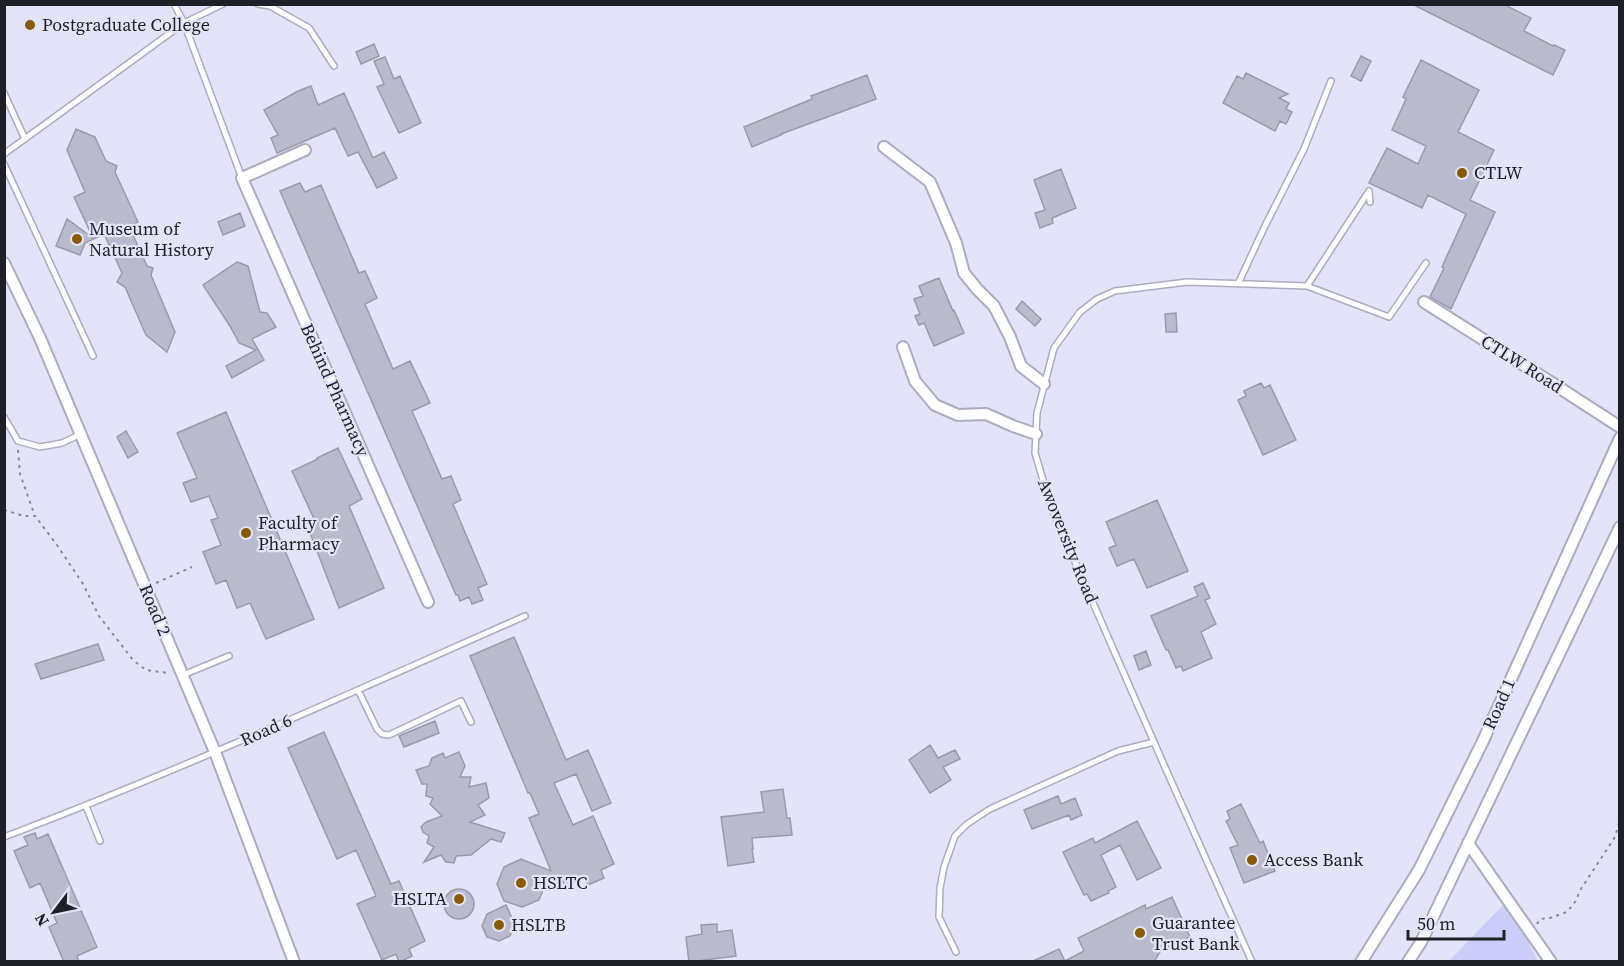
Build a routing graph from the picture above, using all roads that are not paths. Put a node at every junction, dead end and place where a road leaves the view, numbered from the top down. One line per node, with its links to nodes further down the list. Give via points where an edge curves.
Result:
1 (174, 4): 4 (lane)
2 (223, 4): 4 (lane)
3 (258, 4): 5 (lane, via 270,6 309,28)
4 (184, 23): 8 (lane); 13 (lane)
5 (334, 66)
6 (1331, 81): 17 (lane, via 1304,149)
7 (4, 93): 8 (lane)
8 (25, 140): 11 (lane)
9 (884, 147): 22 (street, via 930,182 956,243 964,273 994,306 1021,366)
10 (305, 150): 13 (street)
11 (4, 154)
12 (4, 164): 21 (lane)
13 (242, 178): 29 (street, Behind Pharmacy)
14 (1370, 202): 18 (lane, via 1369,191)
15 (4, 263): 25 (street, Road 2)
16 (1426, 263): 18 (lane, Awoversity Road, via 1389,317)
17 (1238, 284): 18 (lane, Awoversity Road); 22 (lane, Awoversity Road, via 1186,282 1115,291 1097,299 1080,312 1054,348)
18 (1307, 286)
19 (1424, 302): 24 (street, CTLW Road)
20 (903, 347): 26 (street, via 915,381 935,405 958,415 986,414)
21 (93, 356)
22 (1044, 384): 26 (lane, Awoversity Road)
23 (4, 417): 25 (lane, via 18,441 40,447)
24 (1620, 427)
25 (81, 434): 32 (street, Road 2)
26 (1036, 434): 35 (lane, Awoversity Road, via 1035,453 1051,507)
27 (1620, 438): 44 (street, Road 1, via 1478,751 1419,870)
28 (1620, 527): 40 (street, Road 1)
29 (428, 602)
30 (525, 616): 33 (lane, Road 6)
31 (229, 656): 32 (lane)
32 (183, 675): 36 (street, Road 2)
33 (358, 690): 34 (lane, via 382,734 389,735 461,701); 36 (lane, Road 6)
34 (471, 722)
35 (1154, 742): 41 (lane, via 1118,751 990,809 954,836 940,888 939,917); 43 (lane, Awoversity Road)
36 (215, 752): 37 (lane, Road 6); 42 (street, Road 2)
37 (86, 806): 38 (lane, Road 6); 39 (lane)
38 (4, 837)
39 (100, 841)
40 (1468, 843): 45 (street, Road 1); 46 (street)
41 (956, 952)
42 (294, 962)
43 (1252, 962)
44 (1361, 962)
45 (1408, 962)
46 (1551, 962)

